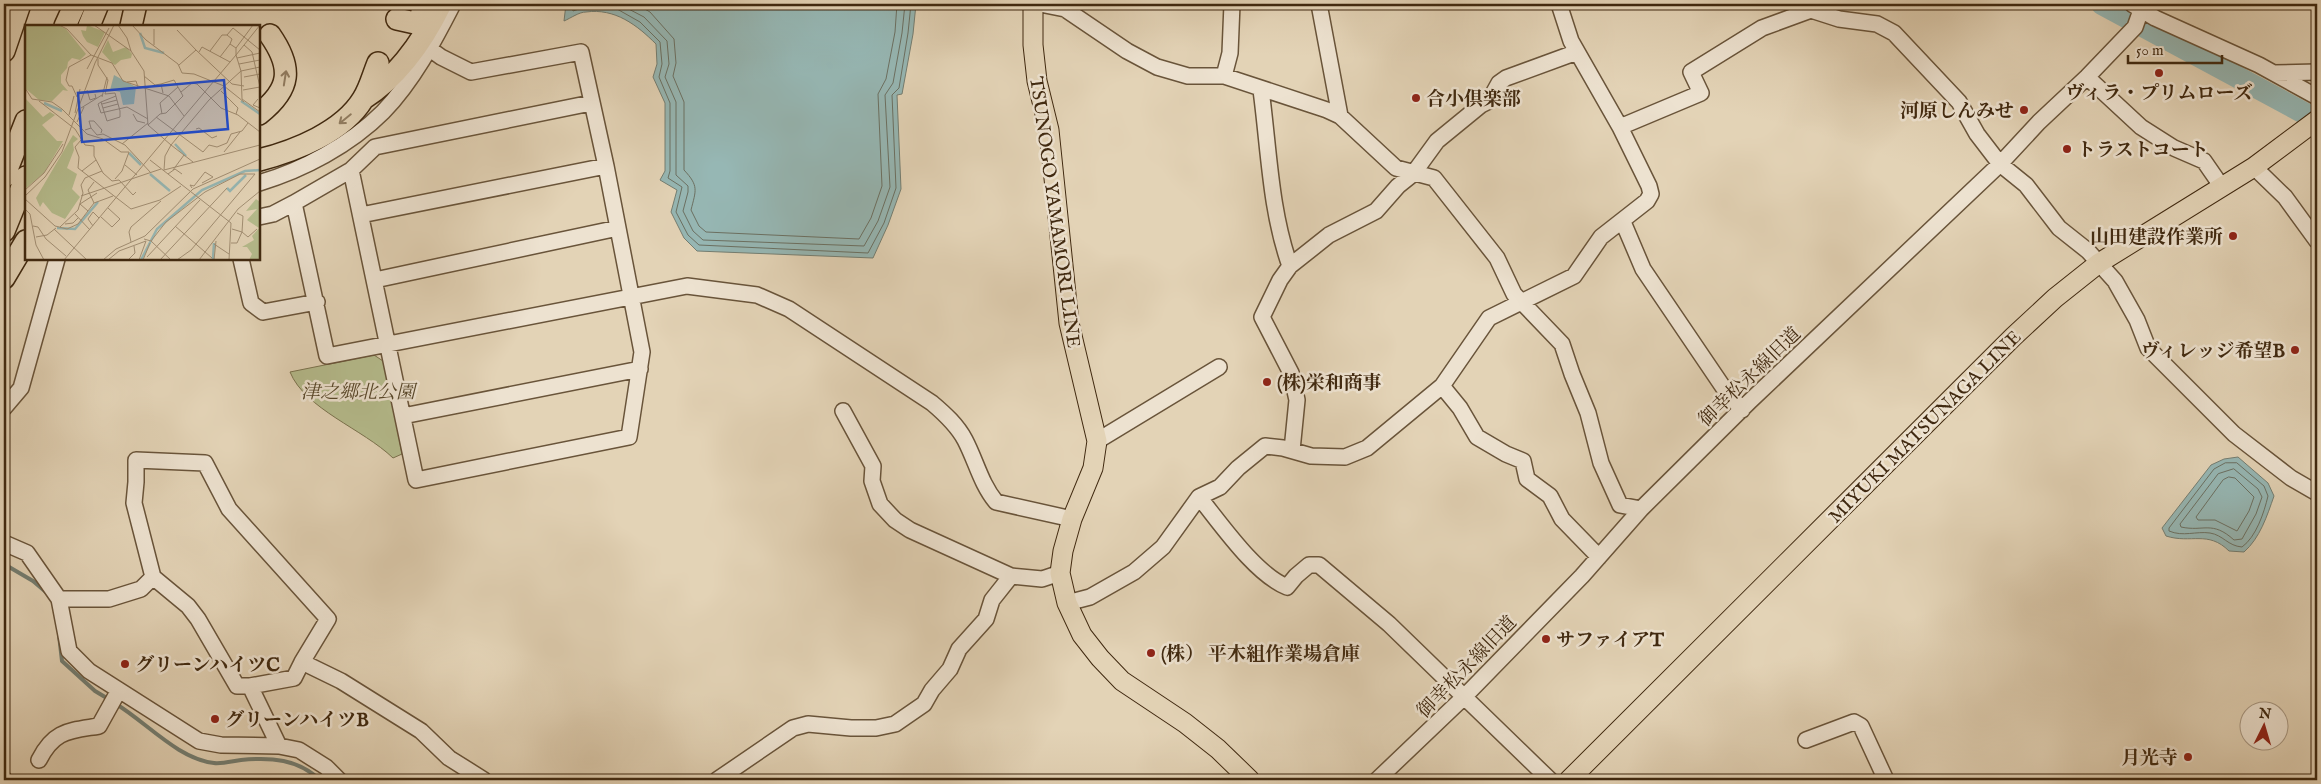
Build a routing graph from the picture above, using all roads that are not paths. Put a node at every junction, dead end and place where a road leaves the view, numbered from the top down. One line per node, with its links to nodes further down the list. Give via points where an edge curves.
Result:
1 (20, 4): 21 (highway)
2 (75, 4): 16 (highway)
3 (98, 4): 17 (highway)
4 (136, 4): 18 (highway)
5 (424, 4): 15 (highway, via 415,23)
6 (440, 4): 30 (highway, via 424,35 402,65 378,90)
7 (454, 4): 20 (street)
8 (1033, 4): 72 (main road, TSUNOGO YAMAMORI LINE, via 1033,45 1037,80 1049,130 1069,323)
9 (1040, 4): 26 (street, via 1065,9 1127,52 1157,67 1188,76)
10 (1232, 4): 26 (street, via 1230,53)
11 (1319, 4): 33 (street)
12 (1559, 4): 22 (street)
13 (1810, 7): 36 (street, via 1762,28 1691,72 1701,93); 38 (street, via 1839,19 1877,24 1894,32 1959,102 1977,134)
14 (2140, 12): 25 (street); 27 (street, 御幸松永線旧道)
15 (397, 19)
16 (65, 25)
17 (89, 25)
18 (131, 25)
19 (270, 35): 32 (highway, one-way to 19, via 284,86 287,72)
20 (430, 49): 31 (street, via 471,72 581,52); 45 (street, via 383,112 348,140 310,162)
21 (4, 51)
22 (1577, 52): 36 (street); 42 (street, via 1499,83 1490,101 1437,141)
23 (378, 63): 30 (highway)
24 (2317, 72): 25 (street)
25 (2272, 73): 29 (street)
26 (1224, 76): 28 (street)
27 (2087, 77): 38 (street, 御幸松永線旧道); 46 (street, via 2141,127 2204,162)
28 (1261, 90): 33 (street); 58 (street, via 1276,218)
29 (2317, 97)
30 (363, 99): 37 (highway, one-way to 37, via 356,110 330,130 294,149)
31 (591, 102): 39 (street); 41 (street, via 375,147)
32 (260, 113)
33 (1340, 116): 42 (street, via 1396,168)
34 (2315, 121): 40 (main road, MIYUKI MATSUNAGA LINE)
35 (25, 124): 43 (highway)
36 (1620, 127): 50 (street, via 1651,194)
37 (260, 160)
38 (2000, 164): 57 (street, via 2026,185 2059,228); 69 (street, 御幸松永線旧道)
39 (606, 166): 48 (street); 51 (street)
40 (2254, 167): 46 (main road, MIYUKI MATSUNAGA LINE); 53 (street, via 2285,197)
41 (351, 170): 47 (street); 48 (street)
42 (1413, 174): 58 (street, via 1376,211 1329,235); 63 (street, via 1434,178 1497,258)
43 (4, 177)
44 (25, 179): 52 (highway)
45 (260, 183)
46 (2222, 187): 57 (main road, MIYUKI MATSUNAGA LINE)
47 (294, 203): 49 (street); 62 (street)
48 (360, 215): 60 (street)
49 (260, 217)
50 (1623, 222): 63 (street, via 1597,242 1574,276); 69 (street, via 1643,269)
51 (618, 228): 60 (street); 61 (street)
52 (4, 231)
53 (2317, 241)
54 (25, 243): 59 (highway)
55 (57, 260): 68 (street, via 21,388)
56 (241, 260): 62 (street, via 251,303 263,312)
57 (2099, 263): 74 (street, via 2115,281 2137,320 2148,348 2234,434 2291,478); 98 (main road, MIYUKI MATSUNAGA LINE, via 2013,337)
58 (1290, 266): 73 (street, via 1262,317 1291,373 1297,400)
59 (4, 278)
60 (375, 280): 64 (street)
61 (632, 296): 64 (street); 66 (street, via 642,352); 77 (street, via 687,286 757,294 789,309 932,403 951,419 996,502)
62 (317, 302): 64 (street, via 327,356)
63 (1521, 302): 67 (street, via 1489,318); 76 (street, via 1562,344 1588,412 1601,462 1620,505)
64 (388, 345): 71 (street)
65 (1219, 367): 72 (street)
66 (640, 369): 71 (street); 71 (street, via 629,437 450,474 416,480)
67 (1442, 386): 73 (street, via 1367,448 1345,457 1311,456); 79 (street, via 1477,437 1523,461 1528,479 1550,496 1562,519)
68 (4, 408)
69 (1742, 410): 76 (street, 御幸松永線旧道)
70 (843, 411): 81 (street, via 873,466 872,481 880,504 895,520)
71 (403, 416)
72 (1097, 442): 77 (main road, TSUNOGO YAMAMORI LINE, via 1094,468)
73 (1292, 450): 75 (street, via 1265,446 1220,486)
74 (2317, 493)
75 (1200, 497): 84 (street, via 1163,547 1134,572 1090,597); 88 (street, via 1243,551 1278,584 1287,587 1309,565 1319,565 1389,624)
76 (1641, 509): 79 (street, 御幸松永線旧道)
77 (1072, 519): 80 (main road, TSUNOGO YAMAMORI LINE)
78 (4, 543): 83 (street, via 27,554)
79 (1599, 557): 88 (street, 御幸松永線旧道)
80 (1060, 573): 81 (street, via 1042,579); 84 (main road, TSUNOGO YAMAMORI LINE)
81 (1011, 576): 94 (street, via 992,600 986,619 959,649 950,669 924,704 895,724 876,728 808,724 793,728)
82 (153, 577): 83 (street, via 142,589 109,599); 85 (street, via 134,503 136,460 205,463 229,509 328,619); 86 (street, via 188,606 237,686)
83 (59, 599): 87 (street, via 69,651 89,671)
84 (1067, 603): 95 (main road, TSUNOGO YAMAMORI LINE, via 1082,635 1122,681 1205,738)
85 (302, 662): 86 (street, via 294,678); 93 (street, via 341,681 421,731 448,758)
86 (250, 686): 90 (street)
87 (119, 690): 90 (street, via 199,741 221,745); 91 (street, via 99,726 55,737 47,744)
88 (1464, 697): 96 (street, 御幸松永線旧道); 97 (street)
89 (1806, 740): 99 (street, via 1854,722 1861,726)
90 (279, 746): 92 (street, via 299,750 326,767)
91 (39, 760)
92 (339, 780)
93 (484, 780)
94 (717, 780)
95 (1250, 780)
96 (1376, 780)
97 (1550, 780)
98 (1569, 780)
99 (1886, 780)

